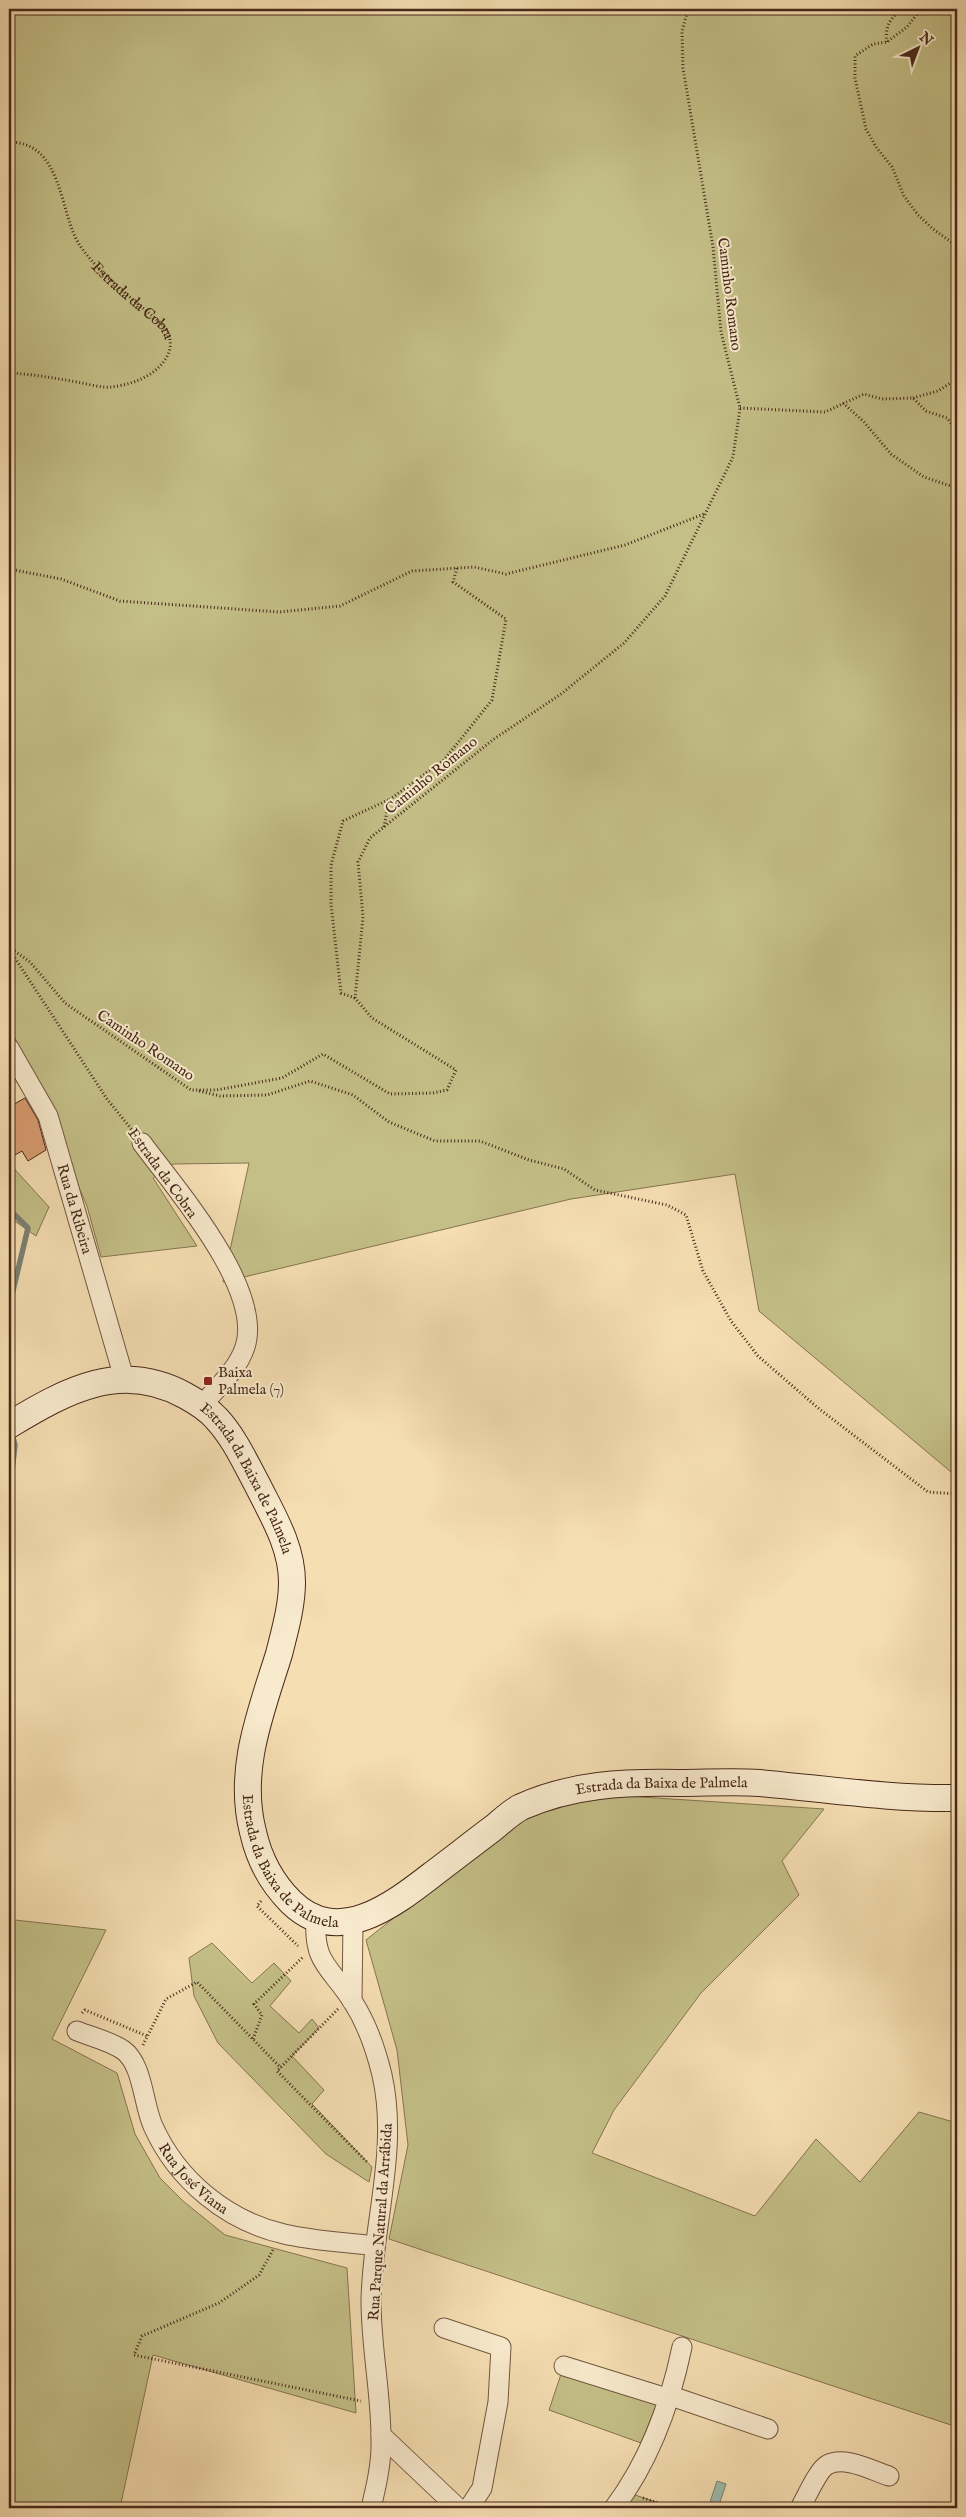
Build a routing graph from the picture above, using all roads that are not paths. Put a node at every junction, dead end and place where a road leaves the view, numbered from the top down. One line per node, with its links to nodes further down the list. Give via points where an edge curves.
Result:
1 (9, 1048): 3 (street, Rua da Ribeira, via 48,1116)
2 (142, 1143): 4 (street, Estrada da Cobra, via 228,1262 245,1309 245,1347 235,1366)
3 (124, 1378): 4 (street, Estrada da Baixa de Palmela, via 145,1380 172,1389); 5 (street, Estrada da Baixa de Palmela, via 93,1384 36,1408)
4 (202, 1405): 7 (street, Estrada da Baixa de Palmela, via 236,1445 280,1530 288,1554 292,1578 291,1605 248,1764 247,1795 256,1847 266,1870 295,1906)
5 (9, 1425)
6 (957, 1798): 8 (street, Estrada da Baixa de Palmela, via 880,1796 755,1783 653,1782 586,1786 519,1808 397,1901 369,1917)
7 (316, 1919): 8 (street, Estrada da Baixa de Palmela); 9 (street, Rua Parque Natural da Arrábida, via 311,1950)
8 (353, 1921): 9 (street, Rua Parque Natural da Arrábida)
9 (351, 1999): 11 (street, Rua Parque Natural da Arrábida, via 375,2049 389,2124)
10 (77, 2031): 11 (street, Rua José Viana, via 122,2050 134,2061 146,2107 163,2144 185,2175 215,2202 249,2223 282,2234)
11 (375, 2246): 17 (street, Rua Parque Natural da Arrábida, via 367,2405)
12 (444, 2328): 21 (street, via 501,2348 498,2402 482,2488)
13 (682, 2346): 15 (street)
14 (564, 2366): 15 (street)
15 (670, 2398): 16 (street); 22 (street, via 646,2455)
16 (768, 2429)
17 (381, 2435): 19 (street, Rua Parque Natural da Arrábida, via 379,2473); 20 (street)
18 (889, 2476): 23 (street, via 844,2462 828,2464)
19 (371, 2508)
20 (458, 2508)
21 (469, 2508)
22 (614, 2508)
23 (800, 2508)

